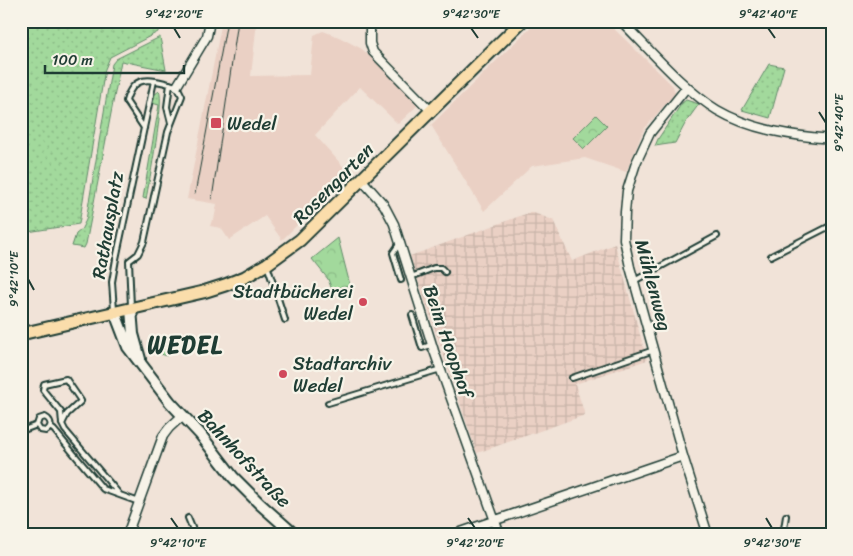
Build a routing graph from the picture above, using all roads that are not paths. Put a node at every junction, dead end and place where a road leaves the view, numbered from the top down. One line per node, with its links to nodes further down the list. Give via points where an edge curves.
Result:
1 (210, 21): 6 (street, via 207,36)
2 (522, 21): 8 (main road, Rosengarten)
3 (621, 21): 7 (street)
4 (371, 22): 8 (street, via 373,52)
5 (154, 81): 6 (lane); 10 (lane, Rathausplatz); 10 (lane, via 142,80 133,85 126,101)
6 (174, 85): 9 (lane, Rathausplatz, via 167,107); 9 (lane, Rathausplatz, via 182,96)
7 (687, 87): 11 (street, via 717,110 742,122 770,131); 21 (street, Mühlenweg, via 650,133 627,191 624,239)
8 (431, 111): 12 (main road, Rosengarten)
9 (171, 123): 22 (lane, Rathausplatz, via 144,242 138,254 129,261)
10 (144, 128): 23 (lane, Rathausplatz, via 112,282)
11 (832, 139)
12 (362, 179): 15 (street, Beim Hoophof, via 384,205); 17 (main road, Rosengarten, via 300,240)
13 (832, 225): 16 (lane)
14 (717, 236): 21 (lane)
15 (400, 243): 19 (street, Beim Hoophof); 20 (lane, via 393,253)
16 (771, 256)
17 (267, 264): 22 (main road, Rosengarten, via 225,285); 25 (lane)
18 (444, 272): 19 (lane, via 441,268 434,268)
19 (411, 277): 27 (street, Beim Hoophof)
20 (401, 280)
21 (634, 281): 28 (street, Mühlenweg)
22 (131, 309): 23 (main road, Rosengarten); 30 (street, Rathausplatz, via 136,348)
23 (115, 312): 26 (main road, Rosengarten); 30 (street, Rathausplatz, via 128,347)
24 (412, 315): 27 (lane, via 422,348)
25 (285, 320)
26 (21, 334)
27 (432, 345): 29 (street, Beim Hoophof)
28 (654, 350): 31 (lane); 38 (street, Mühlenweg)
29 (441, 369): 32 (lane); 43 (street, Beim Hoophof)
30 (144, 370): 33 (street, Rathausplatz)
31 (572, 378)
32 (328, 403)
33 (182, 416): 40 (street, via 163,436); 44 (street, Bahnhofstraße, via 233,477)
34 (62, 424): 34 (lane, via 67,414 82,401 66,379 44,384 43,390 61,412); 39 (lane)
35 (37, 426): 36 (lane, via 43,431); 36 (lane, via 45,417 50,421); 37 (lane)
36 (50, 427): 39 (lane, via 103,489)
37 (21, 431)
38 (683, 456): 43 (street); 51 (street, Mühlenweg)
39 (120, 495): 40 (lane)
40 (139, 502): 45 (street)
41 (786, 516): 52 (lane)
42 (188, 518): 46 (lane)
43 (495, 520): 49 (street); 50 (street, Beim Hoophof)
44 (282, 524): 47 (lane, Bahnhofstraße); 48 (street, Bahnhofstraße)
45 (127, 535)
46 (195, 535)
47 (273, 535)
48 (296, 535)
49 (452, 535)
50 (500, 535)
51 (708, 535)
52 (783, 535)

